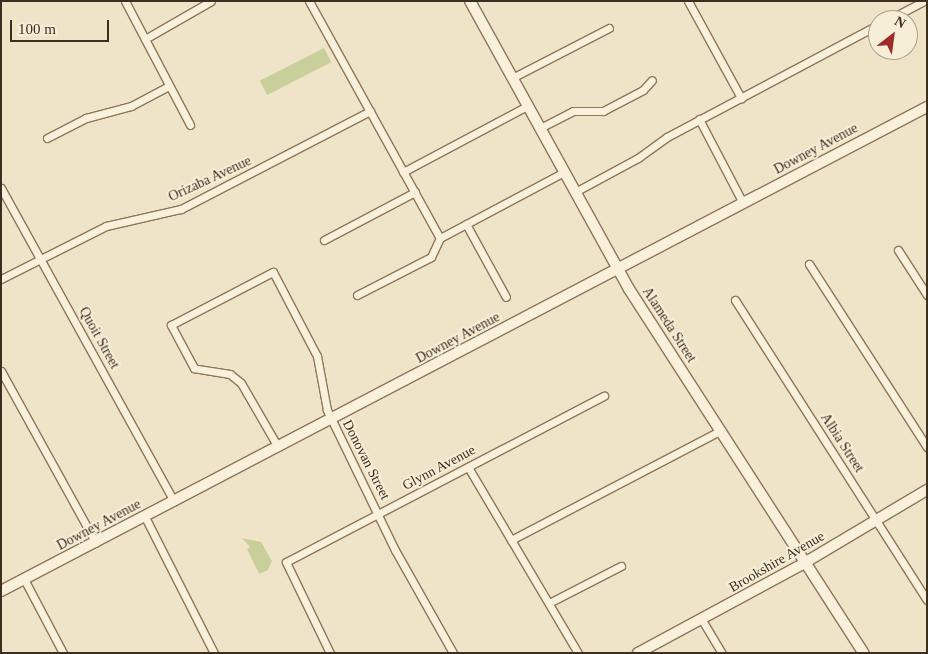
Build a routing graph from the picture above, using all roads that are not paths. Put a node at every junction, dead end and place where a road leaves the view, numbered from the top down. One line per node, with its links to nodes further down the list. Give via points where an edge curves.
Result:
1 (125, 1): 10 (street)
2 (211, 1): 10 (street)
3 (309, 1): 17 (street)
4 (470, 1): 11 (street, Alameda Street)
5 (688, 1): 14 (street)
6 (924, 1): 7 (street)
7 (907, 10)
8 (609, 28): 11 (street)
9 (868, 30): 14 (street)
10 (145, 39): 13 (street)
11 (512, 78): 15 (street, Alameda Street)
12 (652, 80): 20 (street, via 643,90 603,111 573,111)
13 (169, 86): 19 (street); 21 (street, via 131,106 85,119)
14 (741, 98): 18 (street)
15 (528, 106): 20 (street, Alameda Street); 22 (street)
16 (927, 107): 27 (street, Downey Avenue)
17 (370, 112): 22 (street); 32 (street, Orizaba Avenue, via 181,210 106,226)
18 (699, 119): 26 (street, via 663,138 638,158); 27 (street)
19 (190, 125)
20 (540, 128): 23 (street, Alameda Street)
21 (47, 138)
22 (403, 172): 25 (street)
23 (564, 172): 26 (street, Alameda Street); 28 (street)
24 (1, 188): 32 (street, Quoit Street)
25 (415, 192): 29 (street); 30 (street)
26 (575, 192): 34 (street, Alameda Street)
27 (743, 204): 34 (street, Downey Avenue)
28 (466, 224): 29 (street); 38 (street)
29 (440, 238): 36 (street, via 431,257)
30 (324, 240)
31 (898, 250): 37 (street)
32 (40, 258): 35 (street, Orizaba Avenue); 48 (street, Quoit Street)
33 (809, 264): 45 (street)
34 (618, 270): 42 (street, Downey Avenue); 43 (street, Alameda Street)
35 (1, 279)
36 (357, 295)
37 (927, 295)
38 (506, 297)
39 (735, 300): 51 (street, Albia Street)
40 (1, 371): 53 (street)
41 (604, 396): 46 (street, Glynn Avenue)
42 (331, 420): 44 (street, Downey Avenue); 44 (street, Donovan Street, via 326,410 318,356 273,272 171,325 194,368 230,374 241,383); 49 (street, Donovan Street)
43 (721, 430): 52 (street); 54 (street, Alameda Street)
44 (278, 447): 48 (street, Downey Avenue)
45 (927, 447)
46 (468, 467): 49 (street, Glynn Avenue); 52 (street)
47 (927, 490): 51 (street, Brookshire Avenue)
48 (174, 500): 50 (street, Downey Avenue)
49 (380, 514): 63 (street, Glynn Avenue, via 286,562); 64 (street, Donovan Street, via 394,548)
50 (145, 517): 53 (street, Downey Avenue); 62 (street)
51 (876, 518): 54 (street, Brookshire Avenue); 58 (street, Albia Street)
52 (511, 540): 59 (street)
53 (96, 542): 56 (street, Downey Avenue)
54 (806, 562): 60 (street, Brookshire Avenue); 68 (street, Alameda Street)
55 (621, 566): 59 (street)
56 (24, 579): 57 (street, Downey Avenue); 61 (street)
57 (1, 591)
58 (927, 600)
59 (549, 603): 65 (street)
60 (702, 620): 66 (street, Brookshire Avenue); 67 (street)
61 (63, 653)
62 (214, 653)
63 (330, 653)
64 (453, 653)
65 (578, 653)
66 (638, 653)
67 (722, 653)
68 (864, 653)

